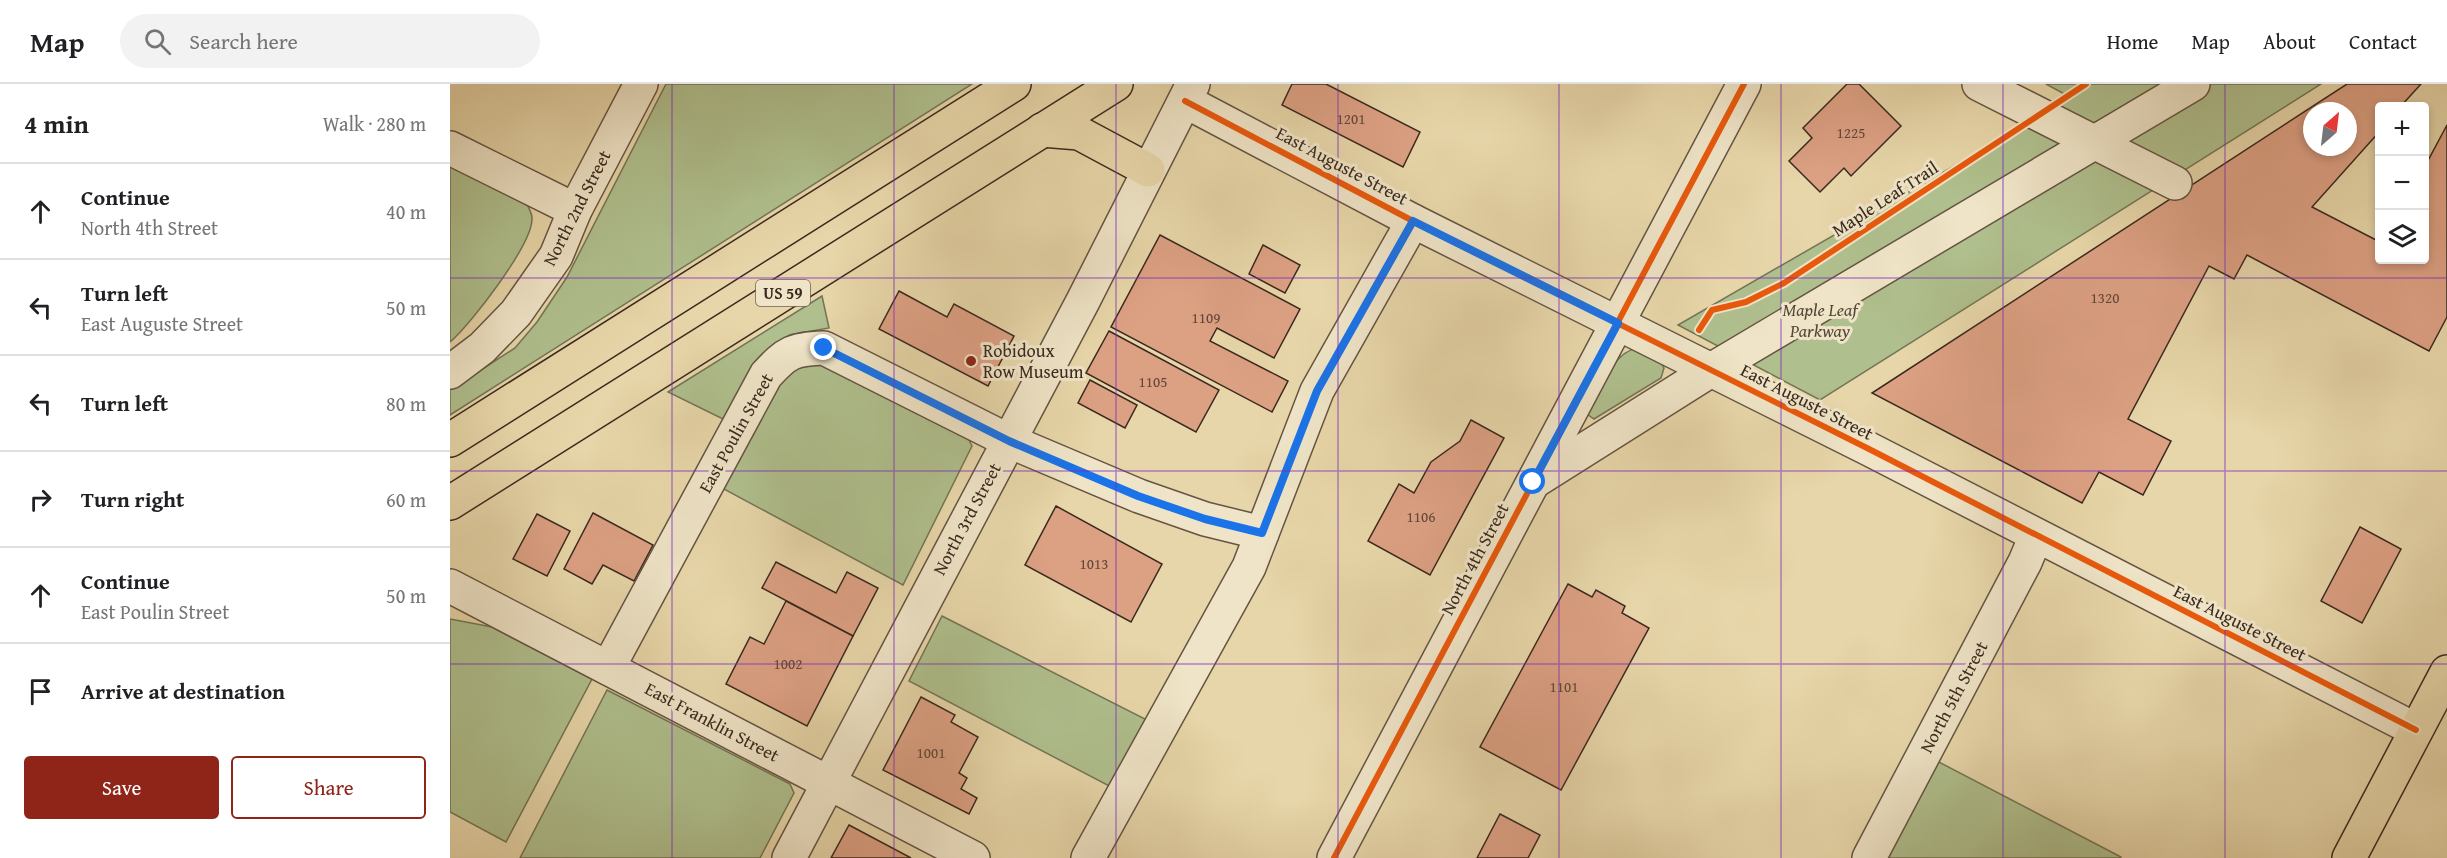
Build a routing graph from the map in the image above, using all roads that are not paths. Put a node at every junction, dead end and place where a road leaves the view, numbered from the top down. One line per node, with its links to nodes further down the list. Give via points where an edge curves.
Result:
1 (641, 84): 13 (street, North 2nd Street)
2 (1014, 84): 18 (main road)
3 (1116, 84): 8 (main road, US 59)
4 (1744, 84): 15 (street, North 4th Street)
5 (1979, 84): 9 (street)
6 (2193, 84): 9 (street)
7 (1189, 92): 11 (street, North 3rd Street); 14 (street, East Auguste Street)
8 (1042, 130): 11 (main road, via 1078,133); 21 (main road, US 59)
9 (2096, 143): 12 (street); 16 (street)
10 (450, 148): 13 (street)
11 (1148, 170): 19 (street, North 3rd Street)
12 (2175, 183)
13 (575, 210): 17 (street, North 2nd Street, via 556,256 516,313 482,348)
14 (1413, 221): 15 (street, East Auguste Street); 22 (street, via 1317,391)
15 (1618, 323): 16 (street, East Auguste Street); 20 (street, North 4th Street)
16 (1711, 370): 20 (street); 23 (street, East Auguste Street)
17 (450, 372)
18 (450, 440)
19 (1009, 441): 22 (street, East Poulin Street, via 1138,496); 25 (street, East Poulin Street, via 824,348 798,348 782,357 766,375); 28 (street, North 3rd Street)
20 (1533, 482): 32 (street, North 4th Street)
21 (450, 503)
22 (1262, 533): 31 (street, via 1249,567)
23 (2036, 536): 27 (street, East Auguste Street); 33 (street, North 5th Street)
24 (450, 586): 25 (street, East Franklin Street)
25 (608, 668): 28 (street, East Franklin Street)
26 (2447, 672): 27 (main road)
27 (2416, 730): 34 (main road)
28 (828, 783): 29 (street, North 3rd Street); 30 (street, East Franklin Street)
29 (789, 858)
30 (973, 858)
31 (1088, 858)
32 (1334, 858)
33 (1869, 858)
34 (2349, 858)

